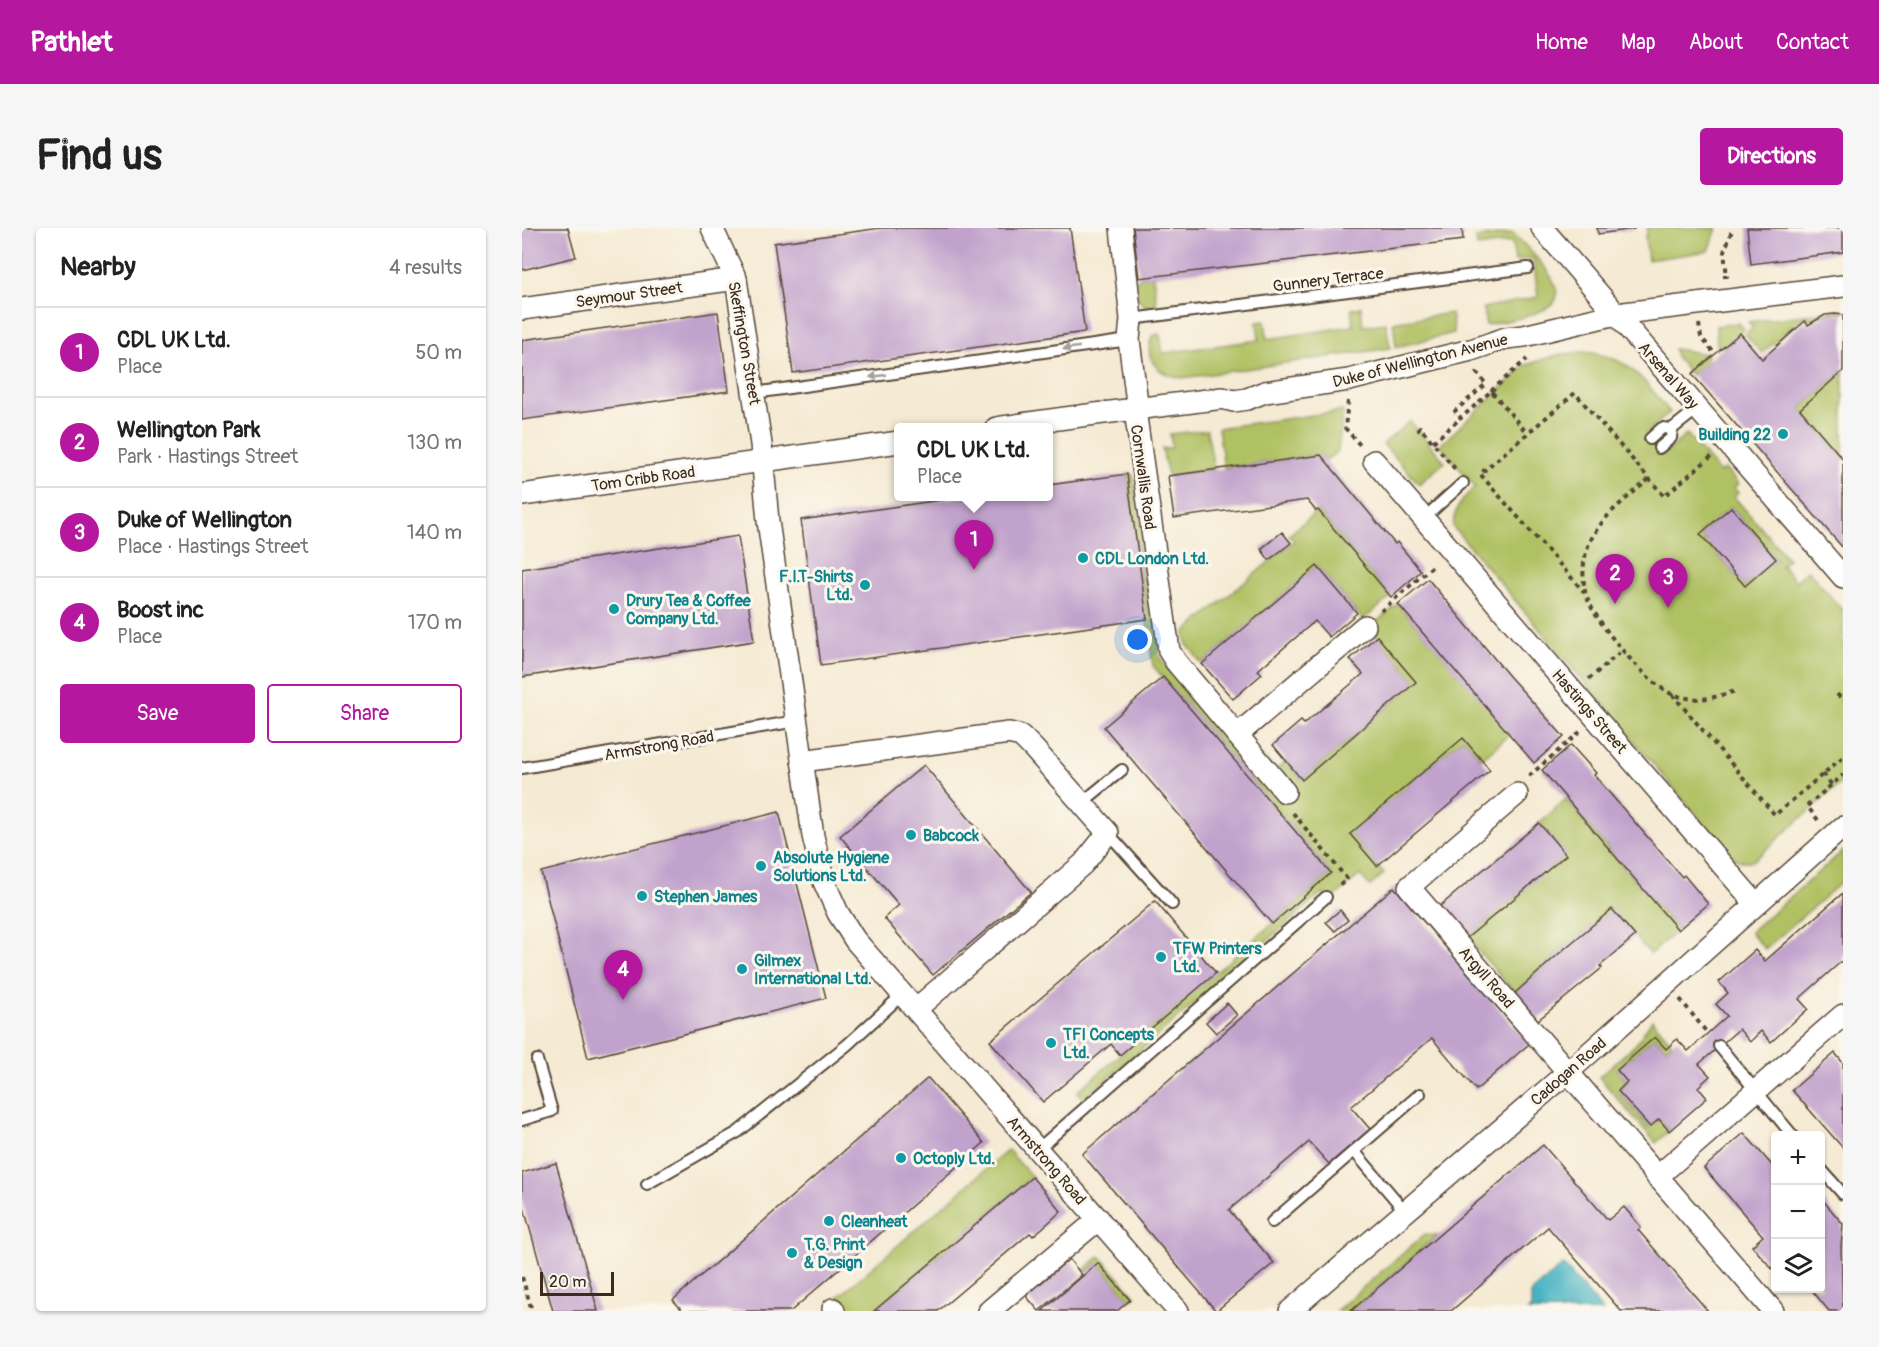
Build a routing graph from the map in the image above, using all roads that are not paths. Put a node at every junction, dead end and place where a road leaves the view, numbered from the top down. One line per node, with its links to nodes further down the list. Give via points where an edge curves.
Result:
1 (712, 228): 5 (street, Skeffington Street)
2 (1121, 228): 9 (street, Cornwallis Road)
3 (1542, 228): 8 (street, Arsenal Way)
4 (1528, 268): 9 (lane, Gunnery Terrace)
5 (735, 279): 7 (street, Seymour Street); 11 (street, Skeffington Street)
6 (1843, 286): 8 (street, Duke of Wellington Avenue)
7 (522, 309)
8 (1616, 314): 12 (street, Arsenal Way); 13 (street, Duke of Wellington Avenue, via 1506,338 1462,353 1349,380 1265,392 1234,401 1222,398)
9 (1131, 319): 10 (street, Cornwallis Road)
10 (1129, 340): 11 (lane, one-way to 11); 13 (street, Cornwallis Road)
11 (754, 393): 19 (street, Skeffington Street)
12 (1697, 409): 15 (lane); 24 (street, Arsenal Way)
13 (1136, 410): 14 (street, Duke of Wellington Avenue); 27 (street, Cornwallis Road, via 1169,651)
14 (1028, 423)
15 (1672, 429): 16 (lane, via 1662,428); 18 (lane, via 1671,438)
16 (1650, 439)
17 (894, 443): 19 (street)
18 (1659, 448)
19 (763, 461): 22 (street, Tom Cribb Road); 26 (street, Armstrong Road)
20 (1374, 461): 23 (street, Hastings Street)
21 (1460, 480): 23 (lane)
22 (522, 495)
23 (1424, 519): 38 (street, Hastings Street)
24 (1843, 577)
25 (1365, 626): 27 (street)
26 (797, 721): 28 (street, Armstrong Road); 29 (lane, Armstrong Road)
27 (1237, 735): 32 (street, Cornwallis Road)
28 (802, 761): 33 (street, via 1009,733 1021,736); 39 (street, Armstrong Road, via 824,882 855,940)
29 (522, 768)
30 (1122, 770): 33 (lane)
31 (1521, 787): 43 (street, Argyll Road, via 1409,887)
32 (1285, 792)
33 (1083, 802): 35 (street)
34 (1843, 827): 38 (street, Cadogan Road)
35 (1108, 833): 37 (lane); 39 (street, via 1083,864)
36 (1326, 897): 48 (lane)
37 (1172, 904)
38 (1756, 904): 43 (street, Cadogan Road)
39 (910, 1002): 48 (street, Armstrong Road); 52 (lane, via 738,1132)
40 (1843, 1016): 44 (street)
41 (1719, 1047): 44 (lane)
42 (537, 1060): 46 (lane, via 552,1111)
43 (1568, 1072): 51 (street, Argyll Road); 54 (street, Cadogan Road)
44 (1755, 1091): 47 (lane); 51 (street)
45 (1420, 1094): 49 (lane)
46 (522, 1120)
47 (1789, 1131)
48 (1038, 1149): 55 (street, Armstrong Road)
49 (1354, 1152): 54 (lane); 56 (lane)
50 (1825, 1173): 53 (lane)
51 (1657, 1177): 60 (street, Argyll Road)
52 (647, 1184)
53 (1843, 1194)
54 (1405, 1211): 59 (street, Cadogan Road)
55 (1099, 1219): 57 (street, Armstrong Road); 58 (street)
56 (1272, 1222)
57 (1173, 1309)
58 (989, 1311)
59 (1290, 1311)
60 (1773, 1311)

